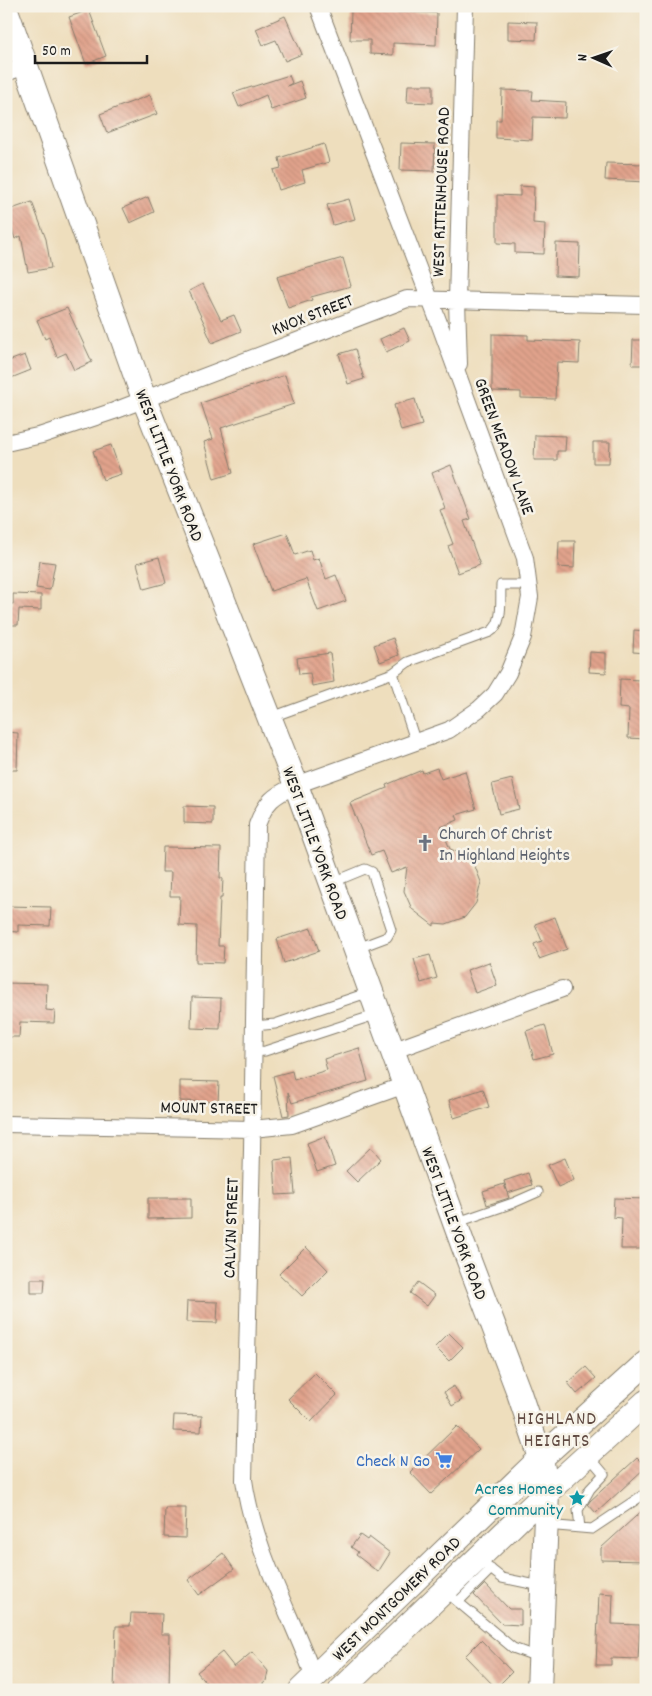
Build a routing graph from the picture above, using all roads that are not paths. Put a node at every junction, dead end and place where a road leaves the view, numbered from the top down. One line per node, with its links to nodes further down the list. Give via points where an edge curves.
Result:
1 (318, 6): 5 (street, GREEN MEADOW LANE)
2 (465, 6): 6 (street, WEST RITTENHOUSE ROAD)
3 (6, 10): 4 (street, WEST LITTLE YORK ROAD)
4 (17, 69): 9 (street, WEST LITTLE YORK ROAD)
5 (430, 300): 6 (street, KNOX STREET); 8 (street, GREEN MEADOW LANE); 9 (street, KNOX STREET, via 408,299)
6 (457, 300): 7 (street, KNOX STREET); 8 (street, WEST RITTENHOUSE ROAD)
7 (646, 305)
8 (459, 379): 11 (street, GREEN MEADOW LANE, via 525,558)
9 (144, 399): 10 (street, KNOX STREET, via 42,435); 13 (street, WEST LITTLE YORK ROAD)
10 (6, 443)
11 (528, 585): 12 (lane, via 500,585 496,628 408,662); 14 (street, GREEN MEADOW LANE, via 530,597 523,637 495,694 449,730)
12 (393, 673): 13 (lane); 14 (lane)
13 (269, 718): 15 (street, WEST LITTLE YORK ROAD)
14 (416, 744): 15 (street, GREEN MEADOW LANE)
15 (296, 785): 16 (street, WEST LITTLE YORK ROAD); 20 (street, CALVIN STREET, via 277,795 264,807 257,825)
16 (331, 883): 17 (street, WEST LITTLE YORK ROAD); 17 (lane, via 365,869 372,872 391,930 387,937)
17 (355, 949): 19 (street, WEST LITTLE YORK ROAD)
18 (562, 990): 21 (street)
19 (374, 1003): 20 (lane); 21 (street, WEST LITTLE YORK ROAD); 22 (lane, via 283,1045)
20 (254, 1026): 22 (street, CALVIN STREET)
21 (392, 1051): 23 (street, WEST LITTLE YORK ROAD)
22 (254, 1052): 25 (street, CALVIN STREET)
23 (405, 1085): 25 (street, MOUNT STREET, via 292,1125); 27 (street, WEST LITTLE YORK ROAD)
24 (6, 1124): 25 (street, MOUNT STREET)
25 (252, 1129): 43 (street, CALVIN STREET, via 244,1480 258,1540)
26 (538, 1192): 27 (lane)
27 (455, 1223): 31 (street, WEST LITTLE YORK ROAD)
28 (646, 1363): 31 (street, WEST MONTGOMERY ROAD)
29 (646, 1402): 30 (street, WEST MONTGOMERY ROAD)
30 (588, 1455): 32 (street, WEST MONTGOMERY ROAD); 35 (lane, via 604,1474 590,1489 578,1510)
31 (541, 1458): 32 (street, WEST LITTLE YORK ROAD); 39 (street, WEST MONTGOMERY ROAD)
32 (547, 1492): 34 (street, WEST LITTLE YORK ROAD); 36 (street, WEST MONTGOMERY ROAD)
33 (646, 1493): 35 (lane, via 592,1529)
34 (546, 1525): 35 (lane); 37 (street, WEST LITTLE YORK ROAD)
35 (580, 1528)
36 (484, 1564): 37 (lane, via 502,1578); 38 (street, WEST MONTGOMERY ROAD)
37 (544, 1587): 41 (street, WEST LITTLE YORK ROAD)
38 (451, 1596): 40 (street, WEST MONTGOMERY ROAD); 41 (lane, via 513,1648)
39 (383, 1611): 40 (street); 43 (street, WEST MONTGOMERY ROAD)
40 (402, 1632): 42 (street, WEST MONTGOMERY ROAD)
41 (541, 1658): 46 (street, WEST LITTLE YORK ROAD)
42 (369, 1663): 44 (street, WEST MONTGOMERY ROAD); 45 (street)
43 (307, 1684)
44 (341, 1690)
45 (360, 1690)
46 (539, 1690)

